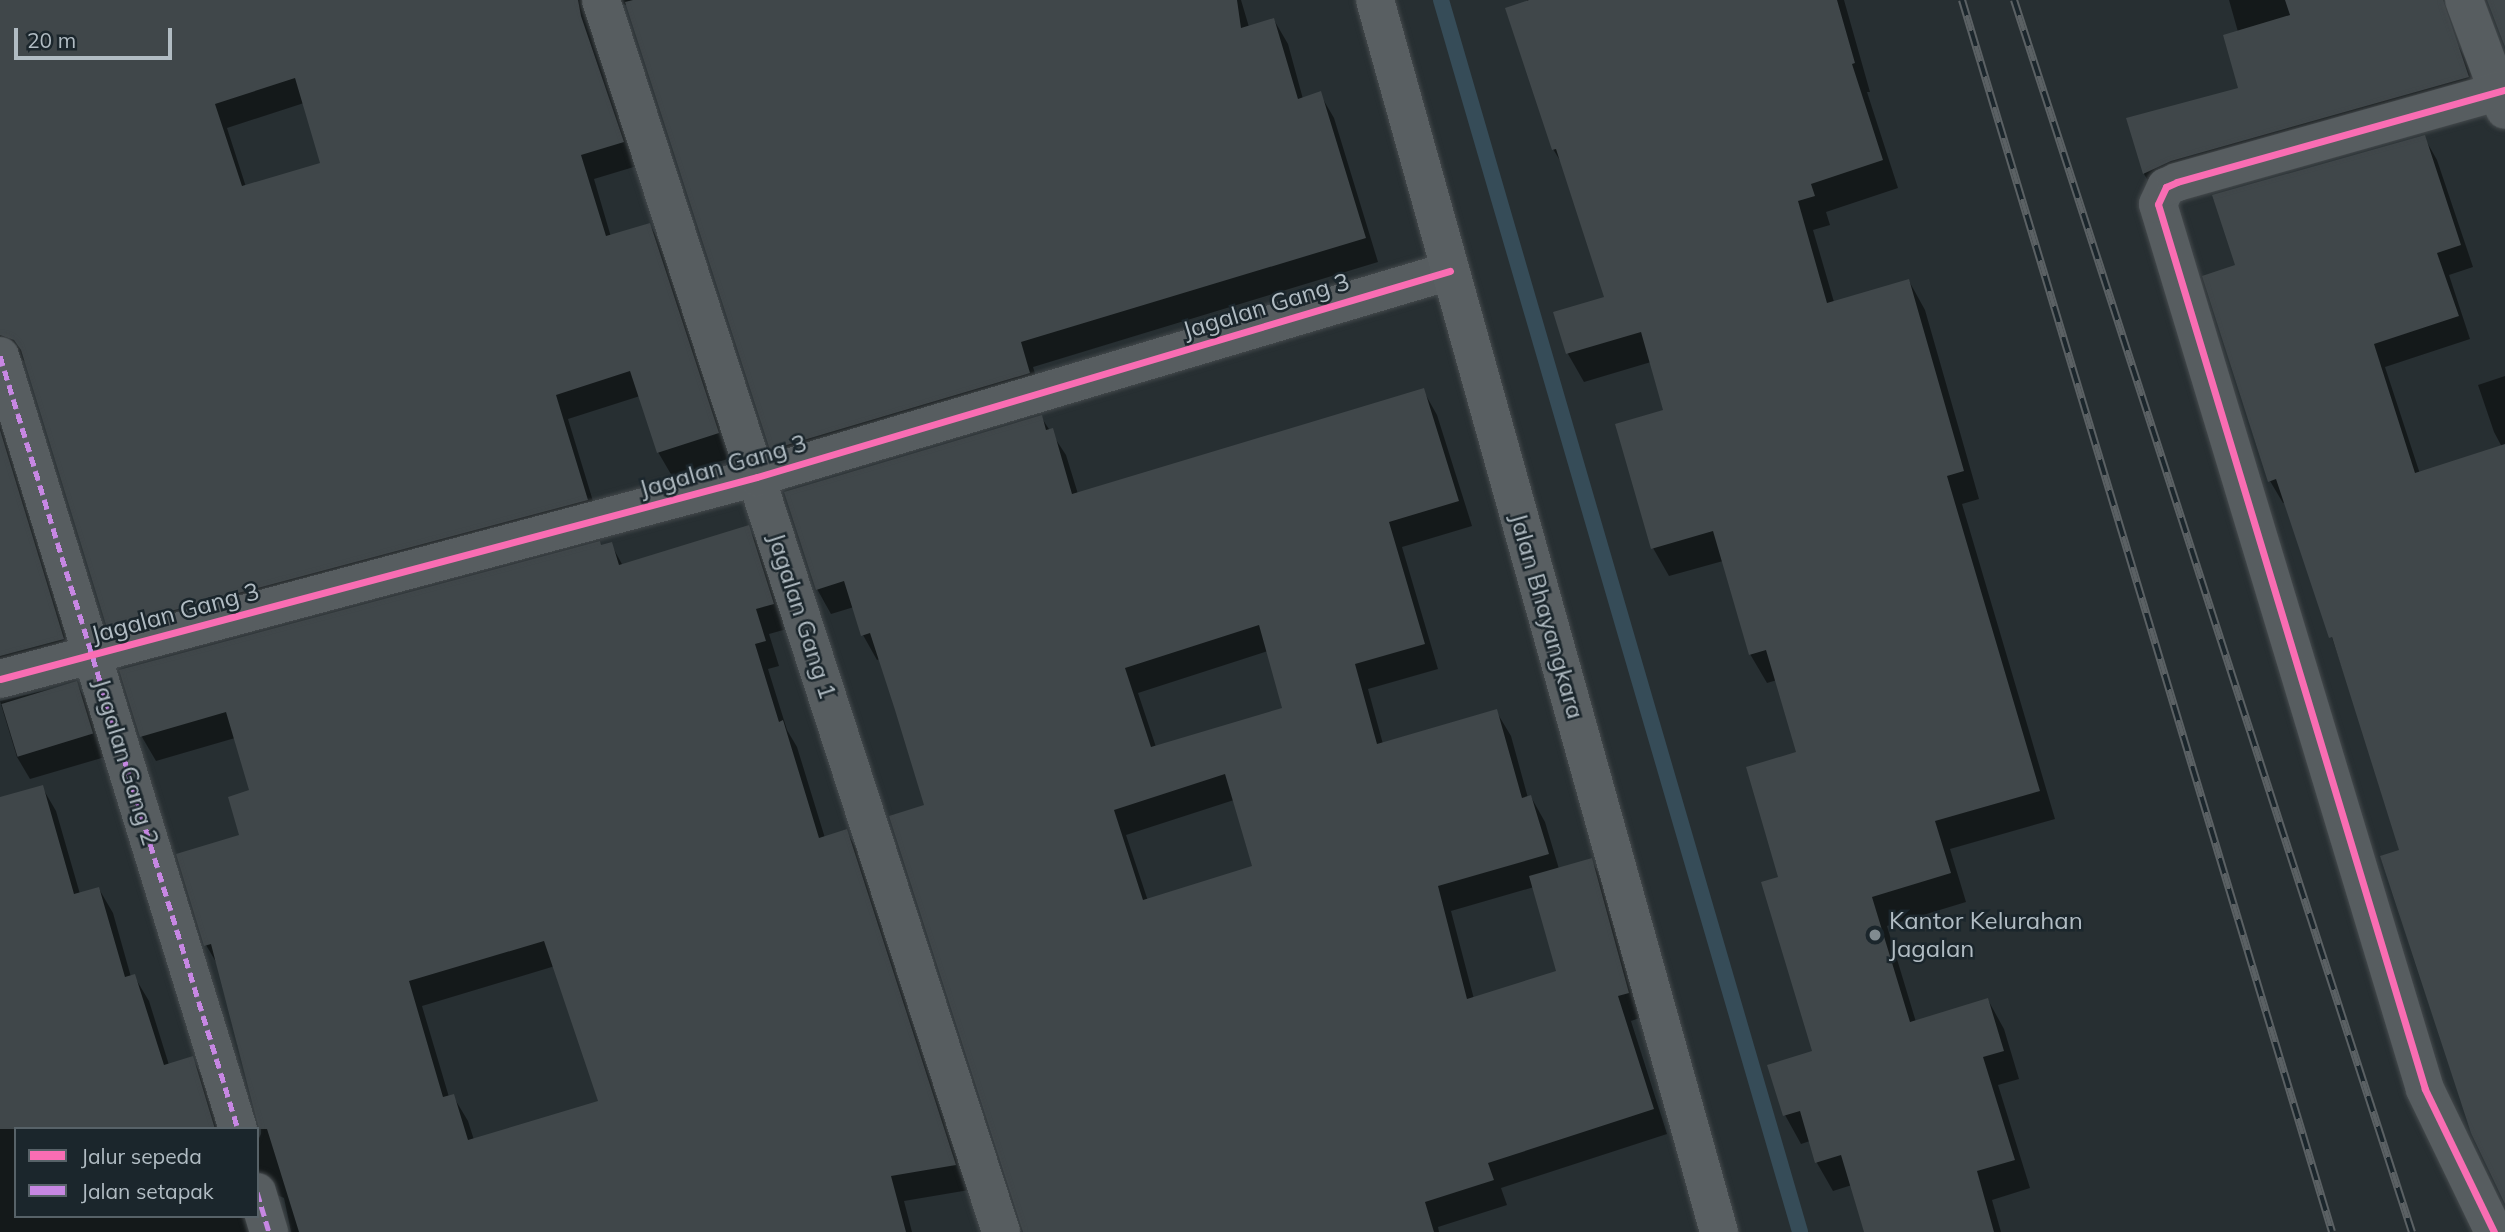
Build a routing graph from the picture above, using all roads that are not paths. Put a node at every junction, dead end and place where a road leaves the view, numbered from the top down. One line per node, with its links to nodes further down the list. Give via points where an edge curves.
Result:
1 (601, 0): 7 (street, Jagalan Gang 1)
2 (1375, 0): 5 (main road, Jalan Bhayangkara)
3 (2464, 0): 4 (street)
4 (2503, 97): 15 (street, via 2177,182 2166,187 2158,204 2425,1089)
5 (1450, 271): 7 (street, Jagalan Gang 3); 14 (main road, Jalan Bhayangkara)
6 (0, 356): 8 (street, Jagalan Gang 2)
7 (757, 477): 8 (street, Jagalan Gang 3); 13 (street, Jagalan Gang 1)
8 (93, 655): 9 (street, Jagalan Gang 3); 10 (street, Jagalan Gang 2)
9 (0, 679)
10 (237, 1127)
11 (259, 1199): 12 (street)
12 (269, 1232)
13 (1001, 1232)
14 (1719, 1232)
15 (2494, 1232)

